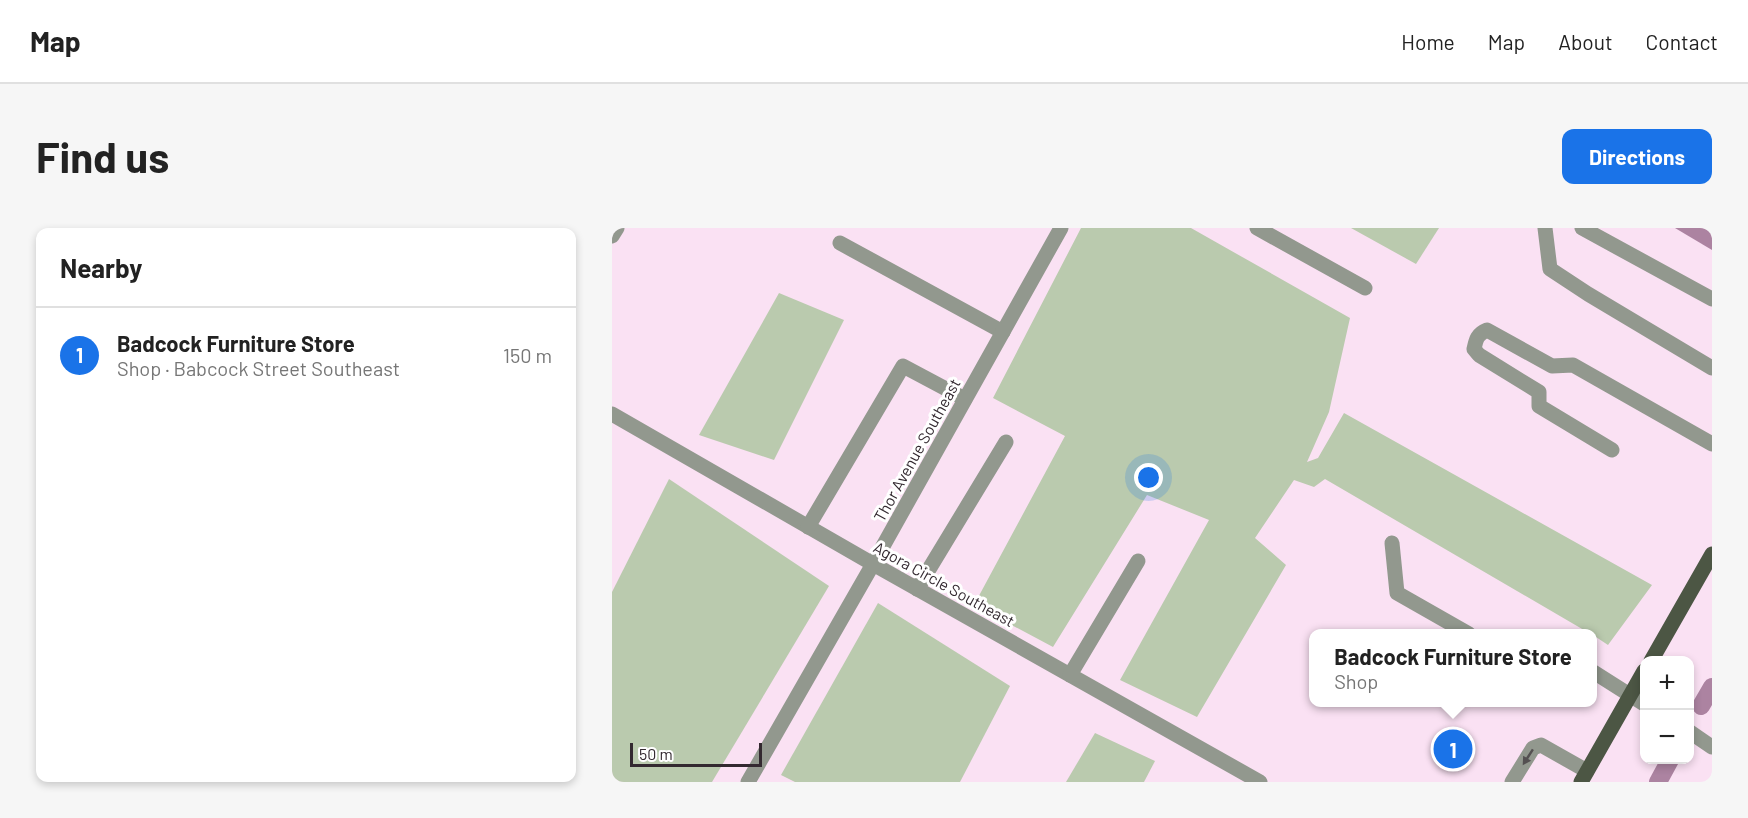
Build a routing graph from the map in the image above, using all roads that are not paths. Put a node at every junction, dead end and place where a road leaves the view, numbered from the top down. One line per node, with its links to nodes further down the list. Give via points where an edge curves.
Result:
1 (617, 228): 6 (street)
2 (1061, 228): 10 (street, Thor Avenue Southeast)
3 (1257, 228): 8 (street)
4 (1545, 228): 11 (street, via 1550,269)
5 (1582, 228): 9 (street)
6 (612, 236)
7 (840, 243): 10 (street)
8 (1365, 288)
9 (1712, 299)
10 (1003, 332): 12 (street, Thor Avenue Southeast)
11 (1712, 368)
12 (965, 399): 17 (street, via 903,366); 21 (street, Thor Avenue Southeast)
13 (614, 419): 17 (street, Agora Circle Southeast)
14 (1006, 442): 22 (street)
15 (1712, 444): 16 (street, via 1573,366 1552,366 1486,330 1481,333 1474,349 1479,355 1539,392 1539,406)
16 (1612, 450)
17 (808, 527): 21 (street, Agora Circle Southeast)
18 (1392, 543): 23 (street, via 1397,592)
19 (1712, 554): 24 (main road)
20 (1138, 561): 26 (street)
21 (873, 564): 22 (street, Agora Circle Southeast); 33 (street, Thor Avenue Southeast)
22 (917, 589): 26 (street, Agora Circle Southeast)
23 (1462, 629)
24 (1653, 656)
25 (1597, 673): 28 (street)
26 (1070, 675): 34 (street, Agora Circle Southeast)
27 (1640, 678): 28 (main road)
28 (1631, 695): 29 (street); 32 (main road)
29 (1640, 701)
30 (1694, 735): 31 (street)
31 (1712, 747)
32 (1584, 777): 35 (street, one-way to 35, via 1541,745 1533,748)
33 (748, 782)
34 (1260, 782)
35 (1512, 782)

